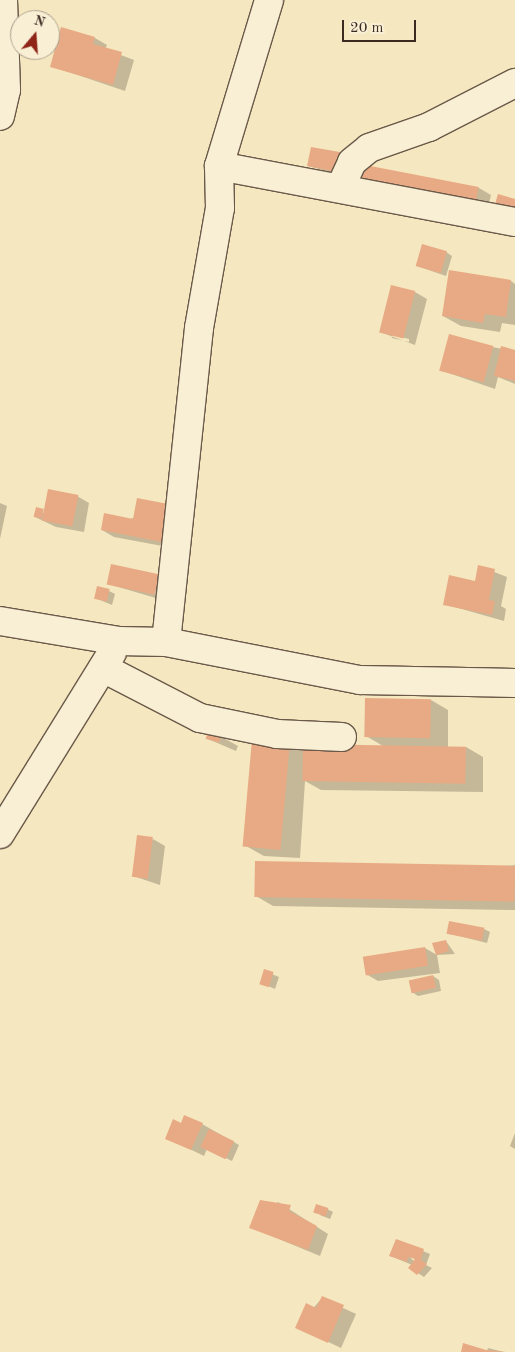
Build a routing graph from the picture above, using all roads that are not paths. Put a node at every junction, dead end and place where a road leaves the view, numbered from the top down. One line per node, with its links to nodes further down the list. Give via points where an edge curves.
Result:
1 (3, 0): 4 (street, via 6,90)
2 (269, 0): 5 (street)
3 (515, 83): 6 (street, via 430,127 369,148 352,162)
4 (0, 116)
5 (219, 166): 6 (street); 10 (street, via 220,208 199,328)
6 (342, 186): 7 (street)
7 (515, 222)
8 (0, 621): 9 (street)
9 (120, 641): 10 (street); 11 (street)
10 (166, 642): 12 (street, via 360,680)
11 (103, 668): 13 (street, via 200,718 277,734); 14 (street)
12 (515, 683)
13 (342, 737)
14 (0, 834)

